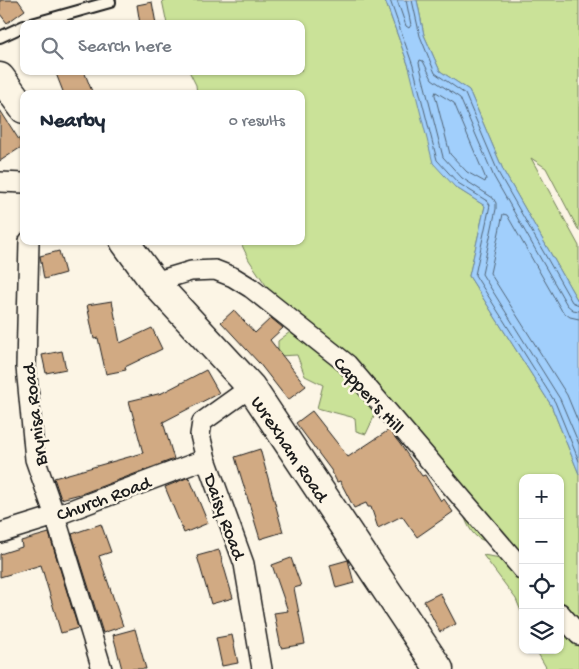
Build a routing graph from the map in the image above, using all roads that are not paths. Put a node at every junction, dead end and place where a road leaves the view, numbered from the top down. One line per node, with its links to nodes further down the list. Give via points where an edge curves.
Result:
1 (109, 0): 2 (lane)
2 (46, 20)
3 (20, 28): 4 (lane)
4 (0, 37)
5 (0, 77): 6 (main road)
6 (20, 103)
7 (0, 182): 8 (street)
8 (20, 183)
9 (29, 245): 14 (street, Brynisa Road, via 26,367 35,459)
10 (127, 245): 11 (main road, Wrexham Road)
11 (154, 282): 12 (main road, Wrexham Road); 16 (street, Capper's Hill, via 191,271 215,270 233,276 258,294 347,364)
12 (251, 388): 13 (street, Daisy Road, via 202,422 200,435); 21 (main road, Wrexham Road)
13 (206, 459): 14 (street, Church Road); 20 (street, Daisy Road, via 244,564)
14 (55, 516): 15 (street, Church Road); 19 (street, Brynisa Road)
15 (0, 533)
16 (519, 565)
17 (564, 618): 18 (street)
18 (579, 635)
19 (102, 669)
20 (262, 669)
21 (439, 669)

